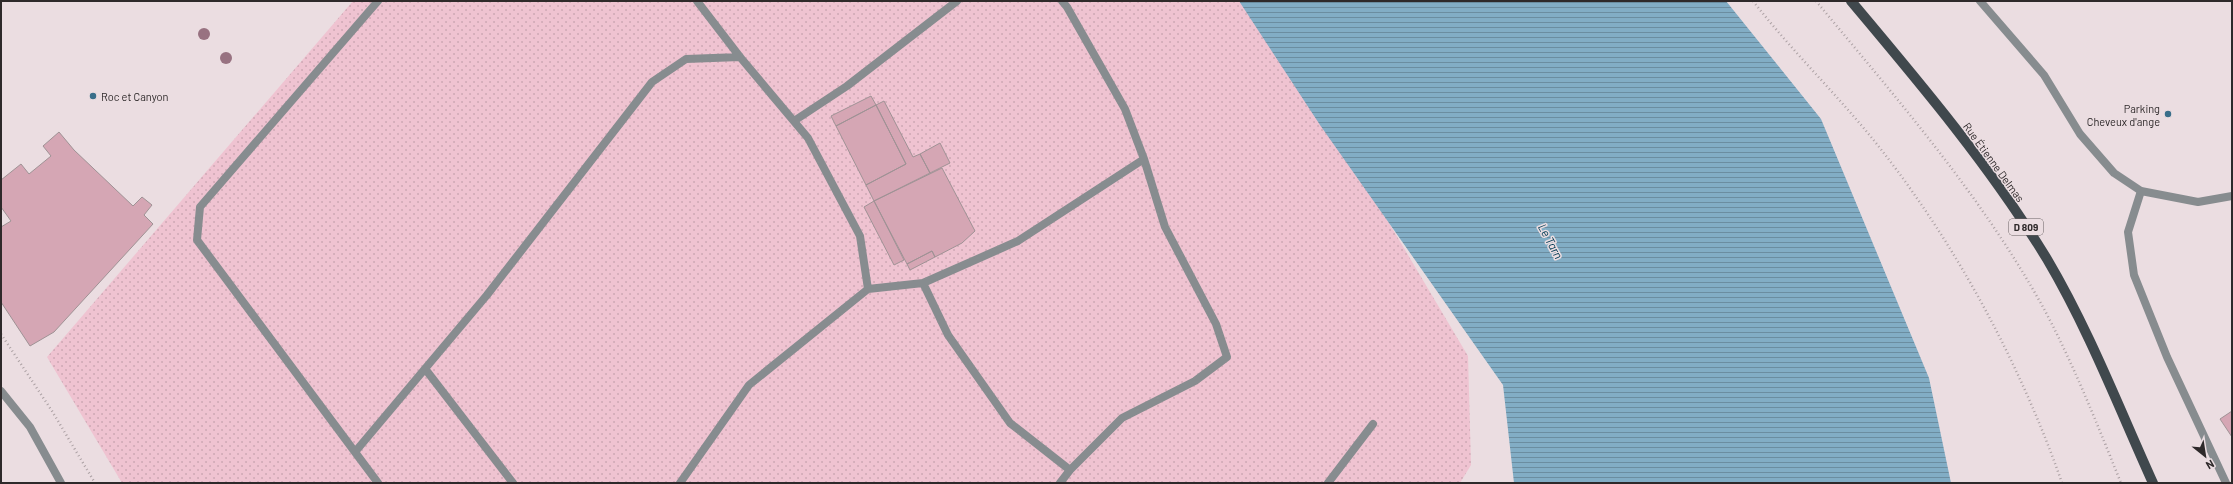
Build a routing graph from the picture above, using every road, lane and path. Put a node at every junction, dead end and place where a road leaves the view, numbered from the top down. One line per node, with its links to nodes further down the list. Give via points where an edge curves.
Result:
1 (378, 1): 20 (street, via 200,207 197,240)
2 (697, 1): 9 (street)
3 (958, 1): 10 (street, via 847,86)
4 (1062, 1): 11 (street, via 1125,109)
5 (1753, 1): 29 (path, via 1883,152 1953,252 2006,352 2051,452)
6 (1816, 1): 30 (path, via 1956,173 1997,234 2043,309 2072,366)
7 (1851, 1): 31 (main road, Rue Étienne Delmas / D 809, via 1903,62 1976,156 2047,259 2080,318)
8 (1980, 1): 12 (street, via 2044,75 2080,134 2114,173)
9 (740, 57): 10 (street); 17 (street, via 686,59 652,82)
10 (794, 121): 15 (street, via 808,138 860,236)
11 (1144, 159): 14 (street, via 1018,241); 21 (street, via 1165,227 1216,324 1227,357 1195,381 1122,418)
12 (2141, 190): 13 (street, via 2198,202); 32 (street, via 2128,232 2134,275 2168,357)
13 (2232, 196)
14 (923, 283): 15 (street); 21 (street, via 948,335 1010,423)
15 (868, 289): 26 (street, via 748,384)
16 (1, 334): 23 (path)
17 (426, 370): 20 (street); 25 (street)
18 (1, 391): 22 (street, via 30,427)
19 (1373, 424): 28 (street)
20 (355, 452): 24 (street)
21 (1070, 470): 27 (street)
22 (61, 483)
23 (96, 483)
24 (378, 483)
25 (513, 483)
26 (680, 483)
27 (1060, 483)
28 (1328, 483)
29 (2062, 483)
30 (2121, 483)
31 (2153, 483)
32 (2226, 483)

